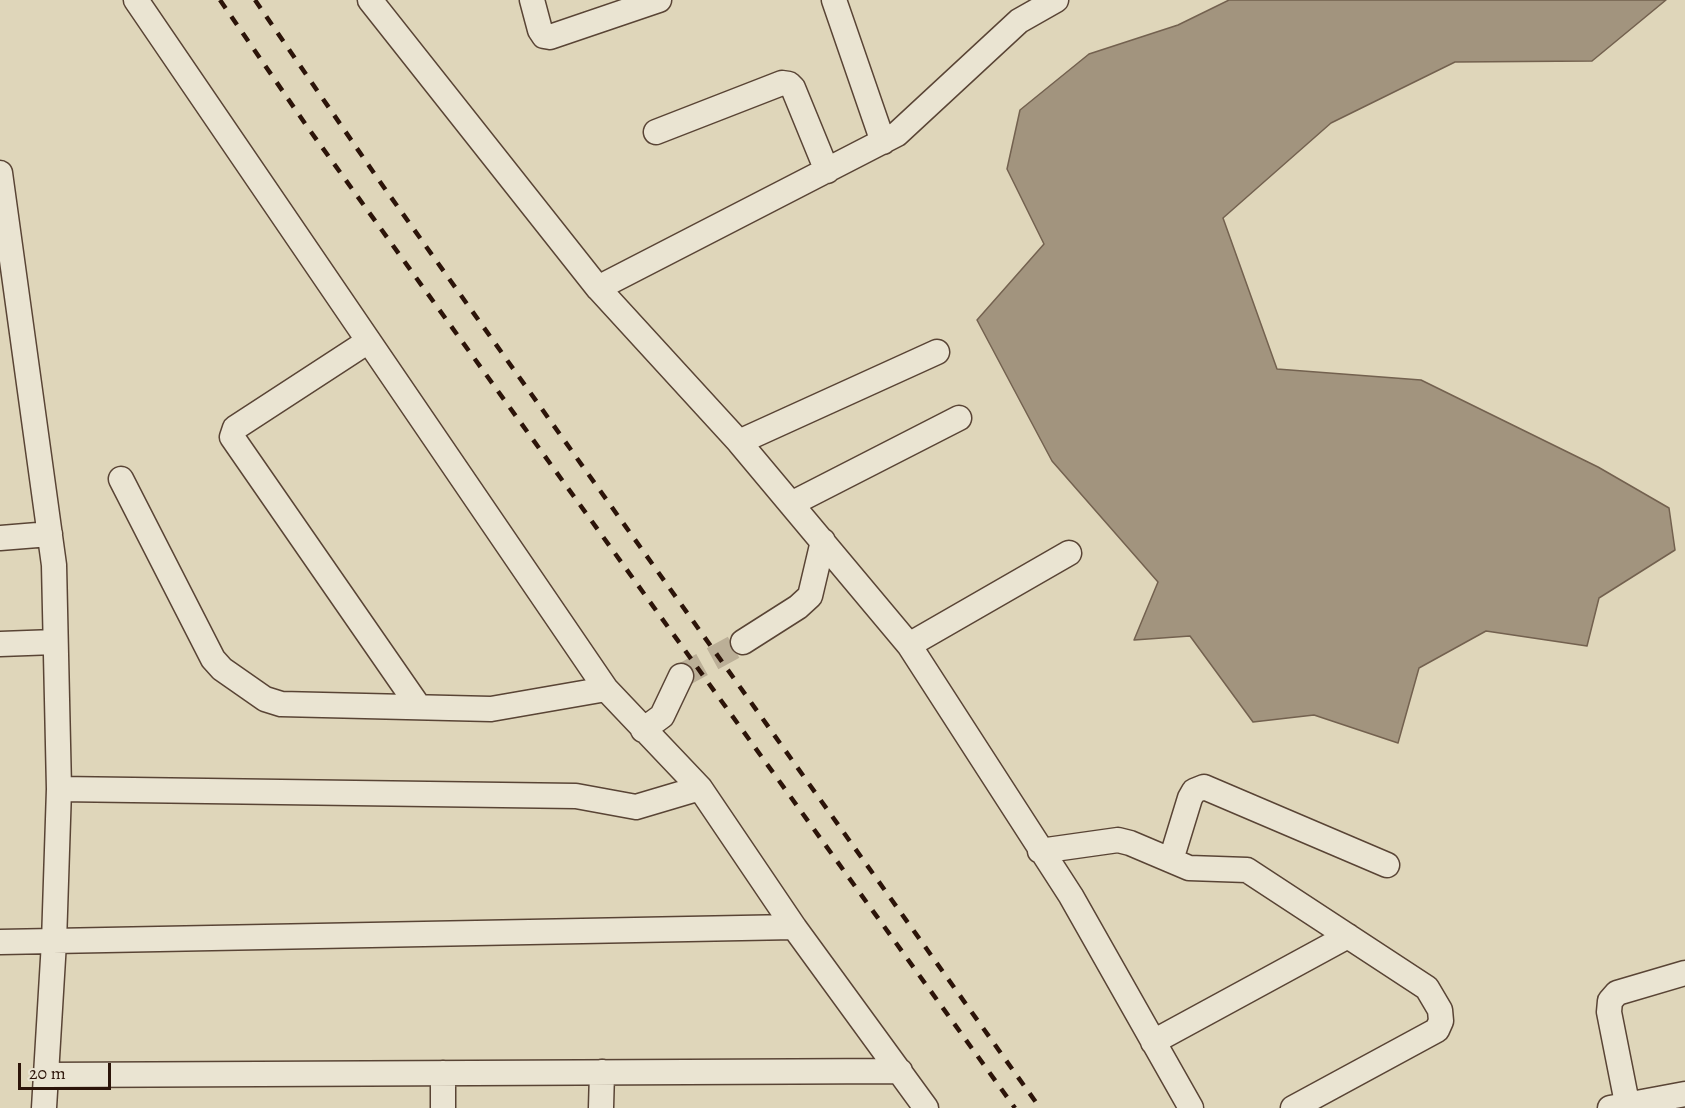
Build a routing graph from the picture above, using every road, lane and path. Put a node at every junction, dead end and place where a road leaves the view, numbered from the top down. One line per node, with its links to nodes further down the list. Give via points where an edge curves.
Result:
1 (136, 0): 13 (street)
2 (370, 0): 12 (street)
3 (532, 0): 4 (street, via 540,30 550,37)
4 (659, 0)
5 (834, 0): 9 (street)
6 (1056, 0): 7 (street)
7 (1028, 6): 9 (street, via 909,126)
8 (656, 132): 10 (street, via 782,83 789,84)
9 (882, 142): 10 (street)
10 (827, 171): 12 (street)
11 (0, 172): 19 (street)
12 (598, 288): 16 (street)
13 (368, 342): 28 (street); 29 (street, via 236,428 232,437)
14 (937, 352): 16 (street)
15 (959, 418): 18 (street)
16 (739, 442): 18 (street)
17 (121, 479): 29 (street, via 222,669 266,699 281,704)
18 (791, 504): 21 (street)
19 (50, 534): 20 (street); 23 (street)
20 (0, 538)
21 (823, 542): 24 (street, via 810,596 798,608); 26 (street)
22 (1069, 553): 26 (street)
23 (55, 642): 25 (street); 32 (street)
24 (743, 642)
25 (0, 644)
26 (909, 645): 33 (street)
27 (681, 676): 30 (street, via 662,716)
28 (606, 690): 29 (street, via 491,709); 30 (street)
29 (419, 707)
30 (643, 730): 31 (street)
31 (700, 788): 32 (street, via 636,807 576,796); 36 (street)
32 (59, 789): 39 (street)
33 (1040, 851): 34 (street, via 1118,840); 41 (street, via 1071,896)
34 (1171, 860): 35 (street, via 1190,798 1194,791 1204,787); 37 (street, via 1198,870 1247,870)
35 (1387, 865)
36 (794, 927): 39 (street); 42 (street)
37 (1348, 936): 41 (street); 53 (street, via 1427,988 1440,1010 1441,1021 1437,1030)
38 (0, 942): 39 (street)
39 (54, 942): 45 (street)
40 (1685, 973): 47 (street, via 1617,993 1610,1001)
41 (1153, 1042): 52 (street)
42 (900, 1071): 43 (street); 51 (street)
43 (602, 1072): 44 (street); 50 (street)
44 (444, 1073): 45 (street); 49 (street)
45 (46, 1075): 48 (street)
46 (1685, 1094): 47 (street)
47 (1622, 1107)
48 (44, 1108)
49 (442, 1108)
50 (602, 1108)
51 (926, 1108)
52 (1191, 1108)
53 (1293, 1108)

